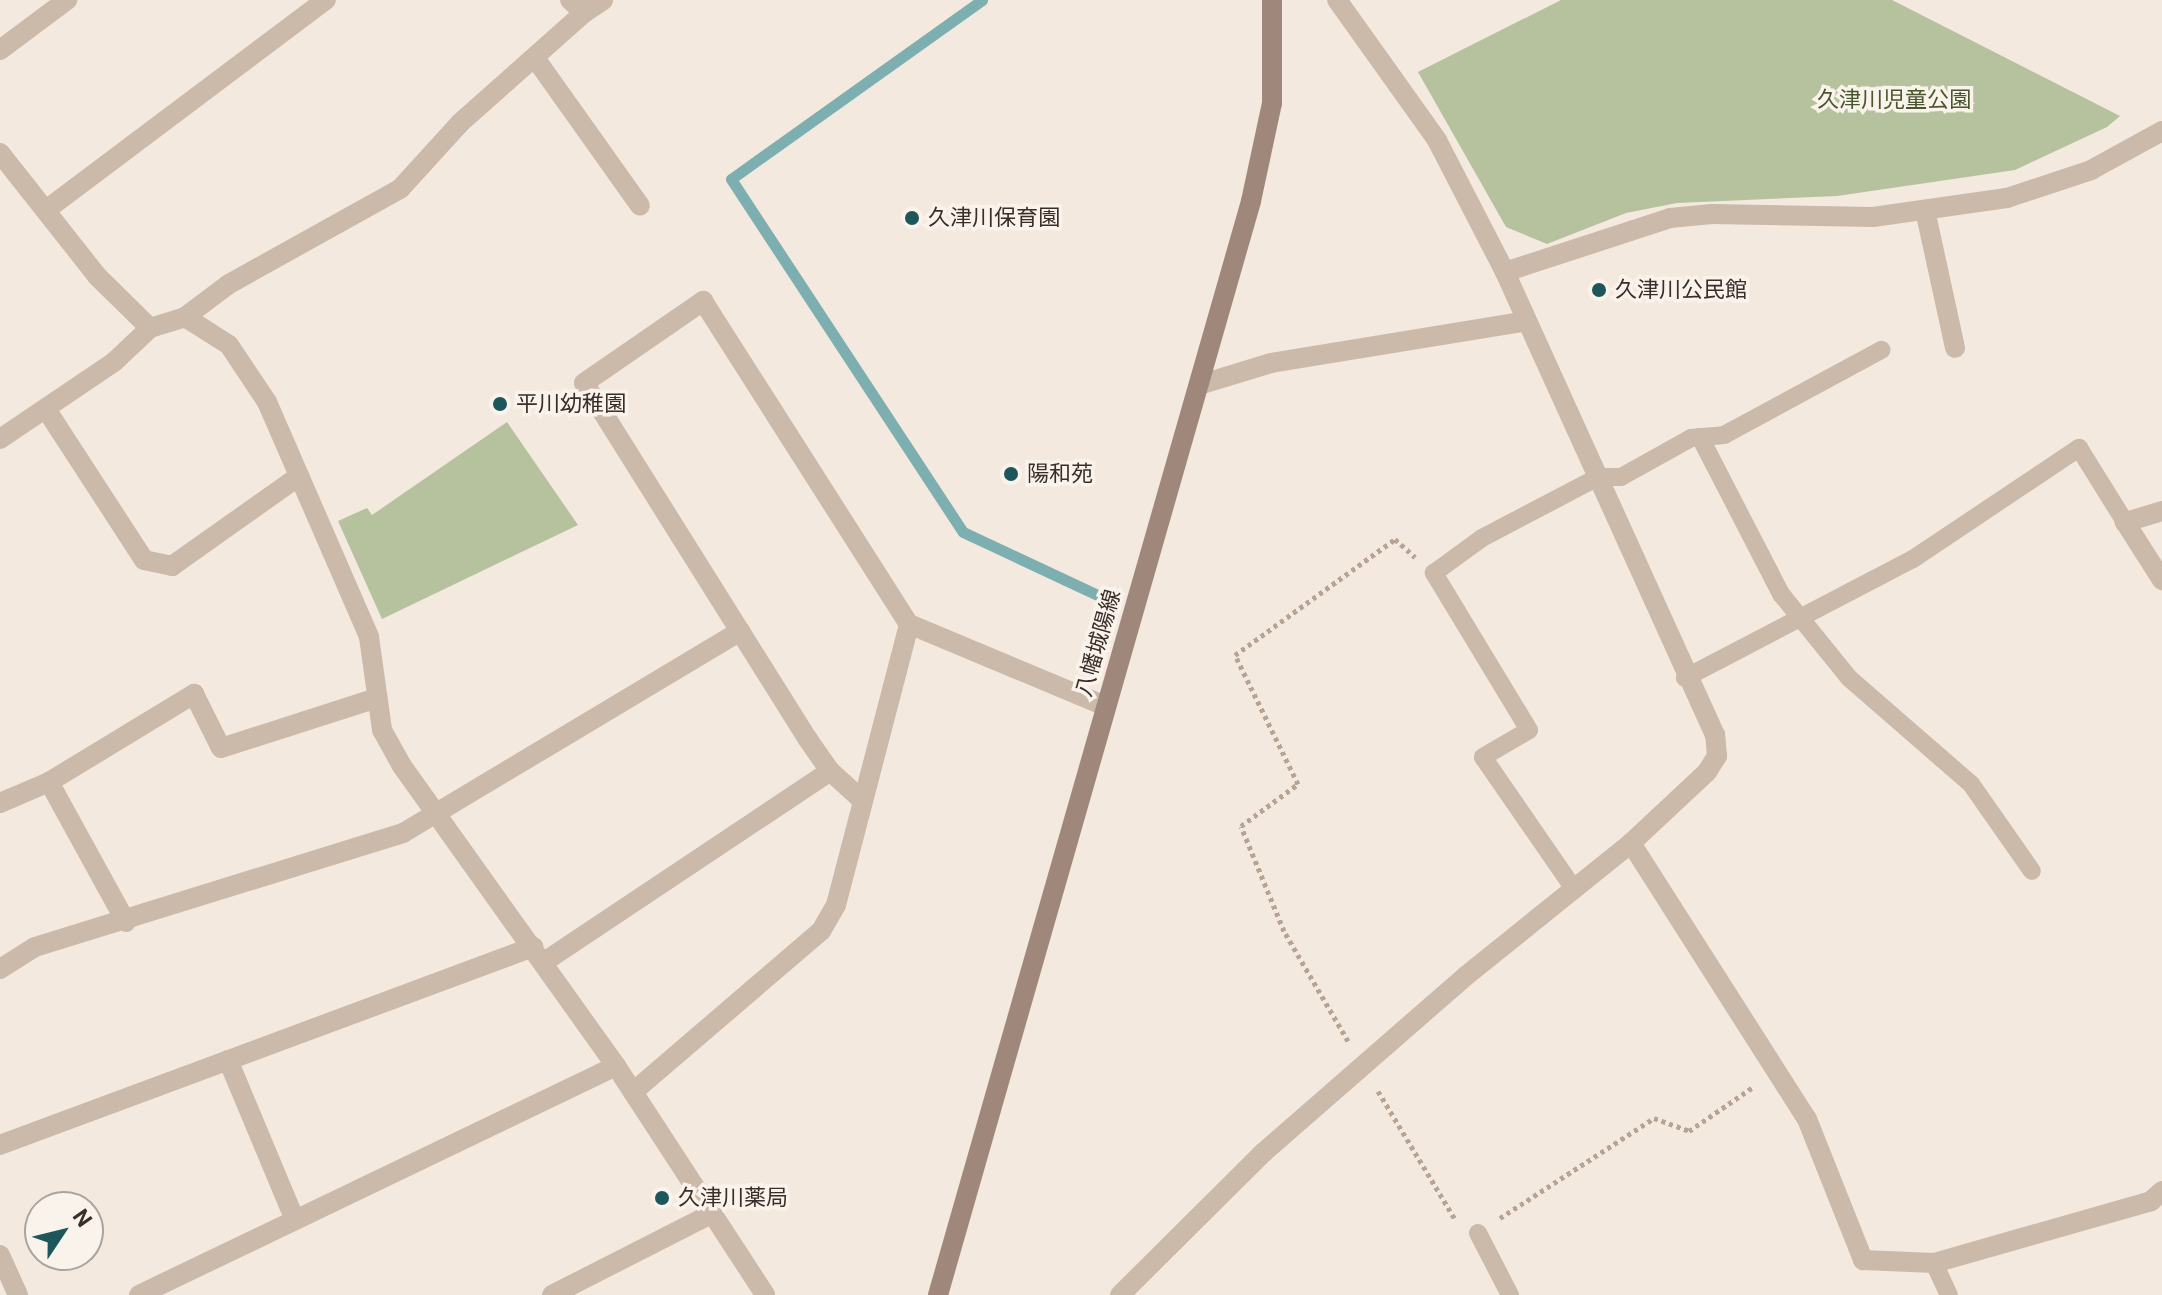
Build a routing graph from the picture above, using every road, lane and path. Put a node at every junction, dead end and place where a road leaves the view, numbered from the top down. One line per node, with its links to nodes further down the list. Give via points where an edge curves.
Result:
1 (67, 0): 7 (street)
2 (326, 0): 12 (street)
3 (603, 0): 6 (street)
4 (1272, 0): 20 (main road, 八幡城陽線, via 1272,103)
5 (1337, 0): 14 (street, via 1437,140)
6 (577, 6): 8 (street)
7 (0, 50)
8 (535, 58): 11 (street); 15 (street, via 460,123 400,189 229,284)
9 (2162, 131): 13 (street, via 2091,170 2007,198)
10 (1, 156): 12 (street)
11 (640, 206)
12 (46, 210): 17 (street, via 97,276)
13 (1925, 210): 14 (street, via 1873,217 1670,218); 18 (street)
14 (1505, 272): 16 (street)
15 (185, 317): 17 (street); 24 (street, via 229,345 267,402)
16 (1527, 321): 20 (street, via 1271,363); 25 (street)
17 (150, 328): 21 (street, via 114,362)
18 (1955, 348)
19 (1881, 350): 22 (lane, via 1724,435)
20 (1199, 385): 35 (main road, 八幡城陽線)
21 (46, 409): 23 (street); 24 (street, via 144,560 172,566)
22 (1700, 437): 25 (lane, via 1621,477); 30 (lane, via 1781,594)
23 (0, 439)
24 (299, 476): 34 (street, via 369,637)
25 (1598, 477): 28 (lane, via 1482,538); 33 (street)
26 (2162, 511): 27 (street)
27 (2125, 522): 29 (street); 30 (lane, via 2079,448 1913,559)
28 (1434, 573): 43 (lane, via 1529,730 1483,757); 48 (path, via 1395,539 1235,655 1298,784 1241,826 1284,931)
29 (2162, 580)
30 (1800, 618): 33 (lane); 42 (lane, via 1849,678 1971,784)
31 (909, 624): 32 (street, via 703,301 584,383); 35 (street); 38 (street)
32 (740, 631): 36 (street); 40 (street)
33 (1685, 678): 41 (street, via 1715,735 1717,756 1707,772)
34 (377, 698): 37 (street, via 221,748 194,694); 40 (street, via 382,730)
35 (1105, 706): 63 (main road, 八幡城陽線)
36 (830, 771): 38 (street); 45 (street)
37 (49, 782): 39 (street); 44 (street)
38 (862, 800): 51 (street, via 836,905 821,931)
39 (0, 803)
40 (435, 813): 44 (street, via 403,833); 45 (street)
41 (1631, 843): 43 (street); 50 (street)
42 (2032, 871)
43 (1574, 889): 48 (street)
44 (126, 922): 46 (street, via 35,947)
45 (539, 954): 47 (street); 49 (street)
46 (0, 969)
47 (228, 1060): 52 (street); 55 (street)
48 (1363, 1065): 56 (path, via 1456,1222); 64 (street, via 1264,1152)
49 (616, 1066): 51 (street); 55 (street)
50 (1777, 1071): 56 (path, via 1689,1131 1654,1118); 58 (street, via 1807,1119 1863,1260)
51 (633, 1092): 54 (street)
52 (0, 1145)
53 (2162, 1191): 58 (street, via 2151,1201)
54 (713, 1213): 61 (street); 62 (street)
55 (294, 1218): 60 (street)
56 (1478, 1233): 65 (lane)
57 (0, 1255): 59 (street)
58 (1934, 1263): 66 (lane)
59 (18, 1295)
60 (139, 1295)
61 (552, 1295)
62 (765, 1295)
63 (938, 1295)
64 (1120, 1295)
65 (1510, 1295)
66 (1949, 1295)

